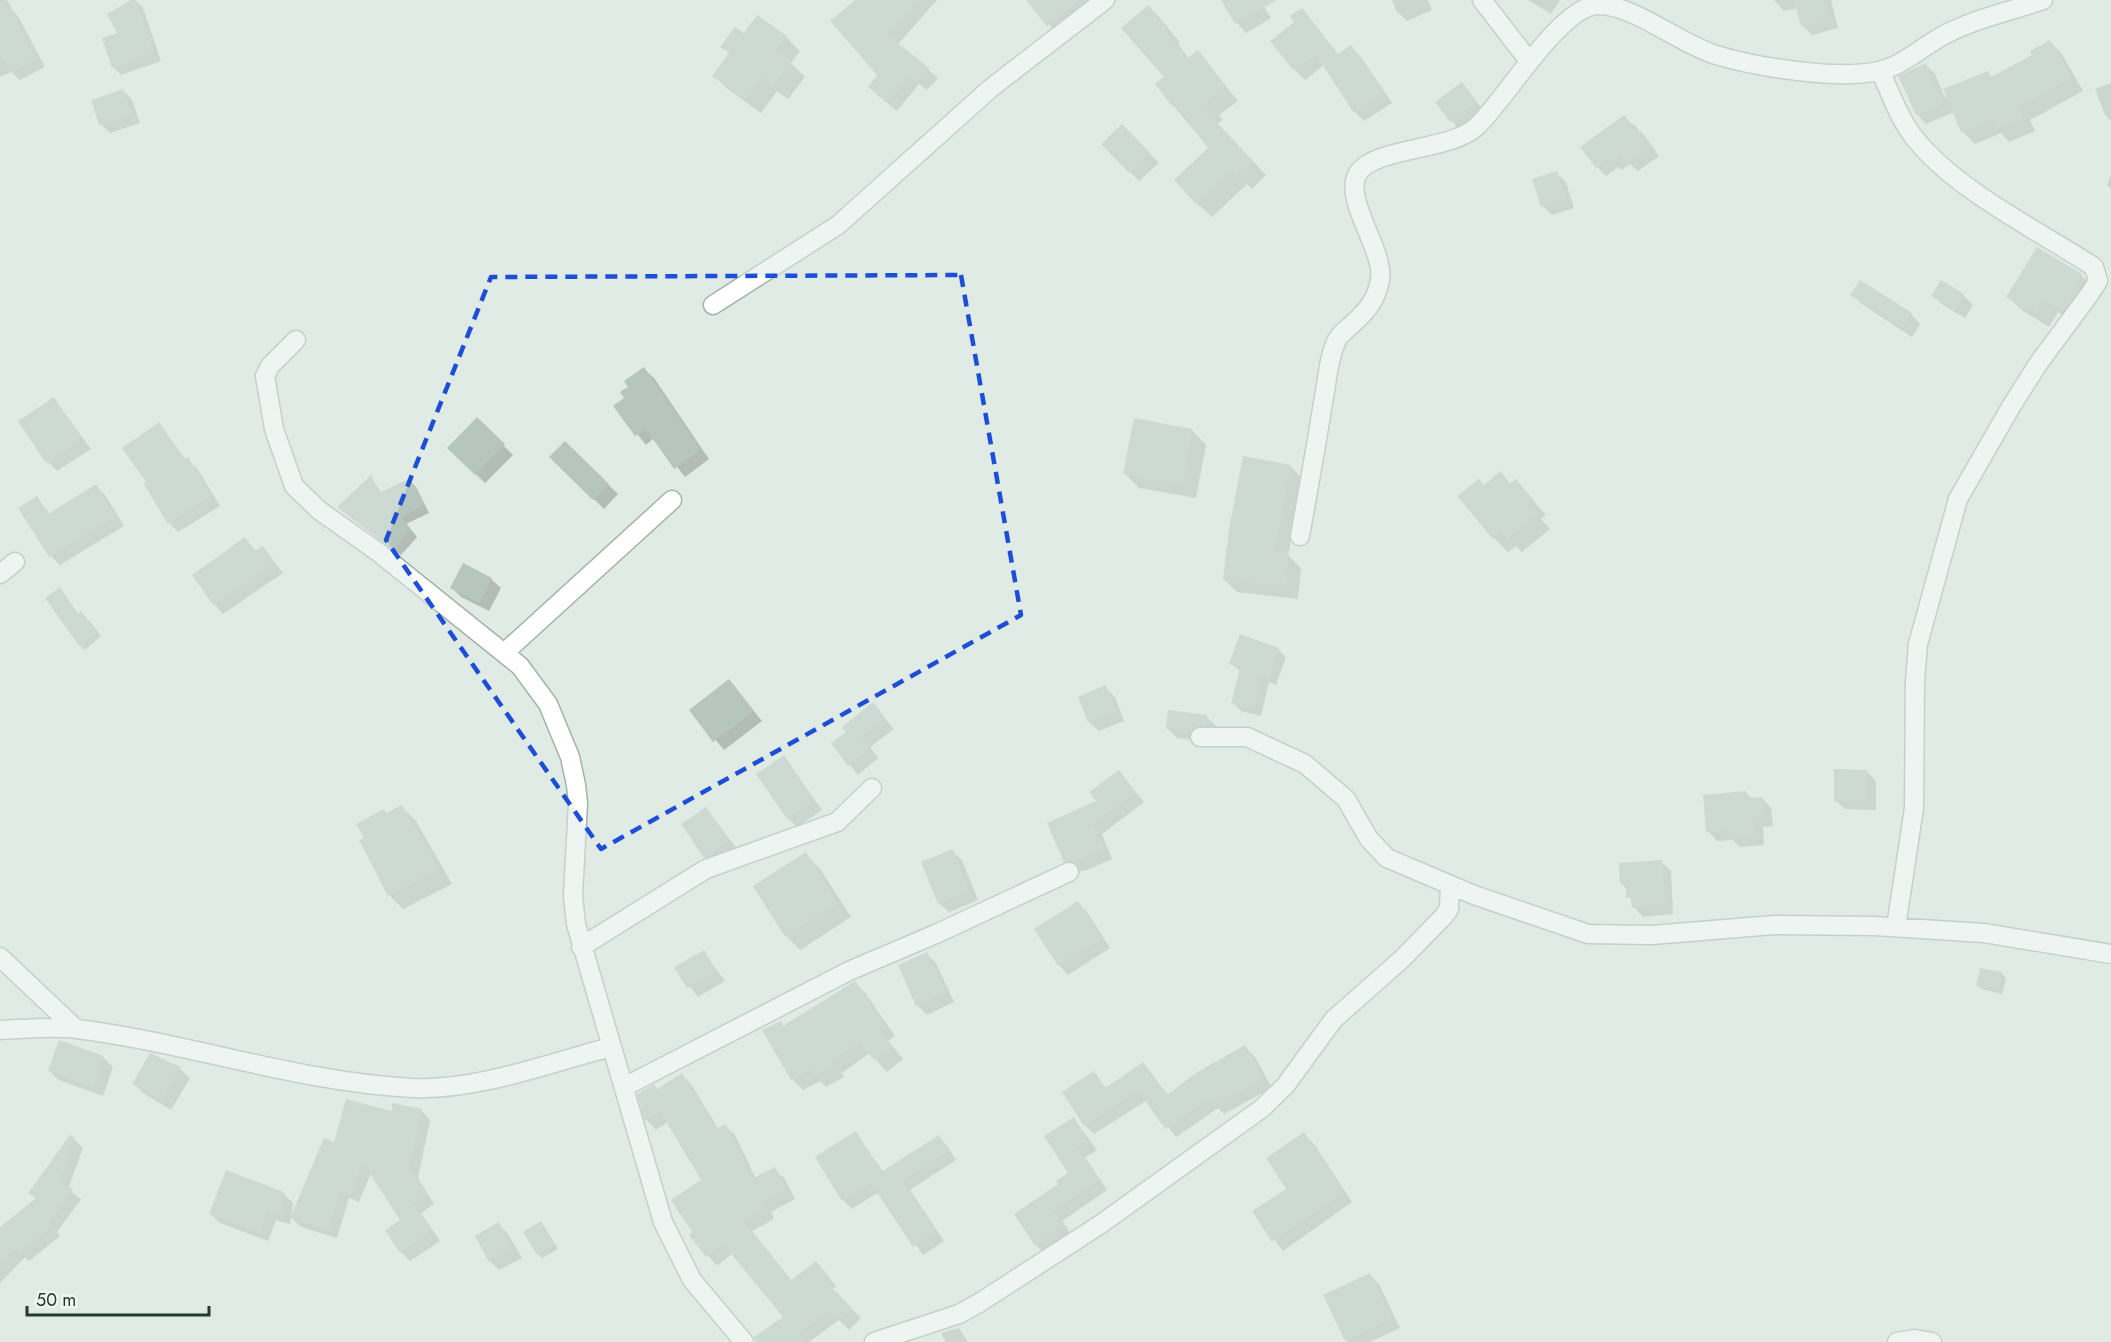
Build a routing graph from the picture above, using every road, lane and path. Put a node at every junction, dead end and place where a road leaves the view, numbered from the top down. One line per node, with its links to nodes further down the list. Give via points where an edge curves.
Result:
1 (1105, 0): 7 (street, via 991,88 837,225)
2 (1482, 0): 5 (street)
3 (2043, 0): 6 (street, via 1945,34)
4 (1608, 3): 5 (street, via 1590,7 1571,19); 6 (street, via 1695,49 1725,58 1795,71)
5 (1529, 61): 10 (street, via 1471,132 1457,140 1403,151 1368,165 1356,176 1355,193 1379,263 1380,278 1372,304 1337,340)
6 (1880, 71): 18 (street, via 1899,114 1926,151 1987,200 2094,267 2098,274 2089,295 2012,405 1958,499 1918,644 1914,808)
7 (713, 305)
8 (296, 340): 13 (street, via 265,376 274,429 294,486)
9 (672, 500): 13 (street)
10 (1300, 536)
11 (15, 562): 12 (street)
12 (0, 574)
13 (504, 653): 19 (street, via 530,677 548,704 570,757 578,803 573,896)
14 (1200, 737): 17 (street, via 1247,737 1305,764 1346,799 1383,855)
15 (872, 788): 19 (street, via 837,822 706,869)
16 (1069, 872): 25 (street, via 849,971)
17 (1450, 885): 18 (street, via 1588,934 1652,935 1774,925); 27 (street, via 1449,909 1443,917 1334,1019 1285,1086 1261,1109 1101,1224 979,1303)
18 (1896, 927): 20 (street, via 1984,933)
19 (581, 947): 24 (street)
20 (2111, 954)
21 (0, 957): 22 (street)
22 (75, 1028): 23 (street); 24 (street, via 259,1066 411,1088 483,1080)
23 (0, 1030)
24 (611, 1047): 25 (street)
25 (624, 1087): 26 (street, via 670,1240 692,1280)
26 (744, 1342)
27 (874, 1342)
28 (1897, 1342): 29 (street)
29 (1932, 1342)

